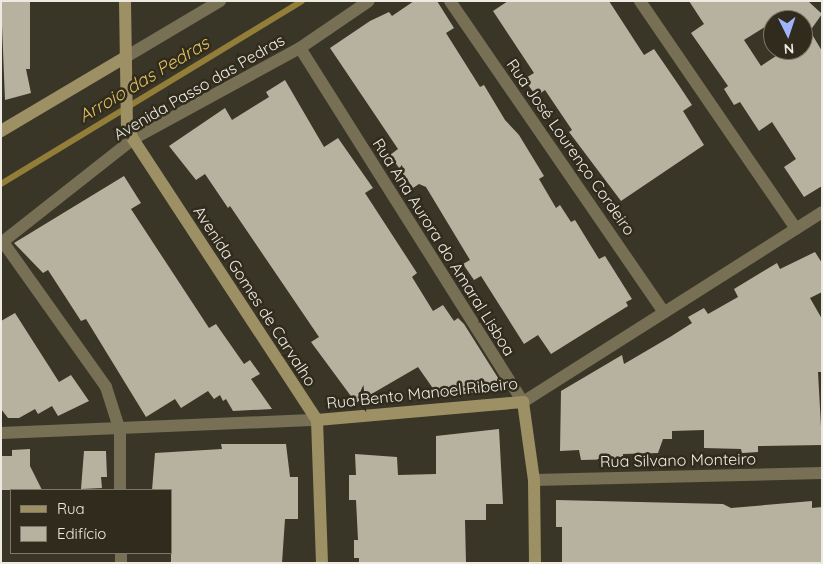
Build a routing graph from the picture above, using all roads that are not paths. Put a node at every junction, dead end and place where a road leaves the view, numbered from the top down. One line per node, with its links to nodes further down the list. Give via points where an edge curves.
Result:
1 (125, 1): 7 (street, Avenida Gomes de Carvalho)
2 (220, 1): 7 (street)
3 (370, 1): 6 (street, Avenida Passo das Pedras)
4 (450, 1): 13 (street, Rua José Lourenço Cordeiro)
5 (640, 1): 11 (street)
6 (300, 48): 9 (street, Avenida Passo das Pedras); 14 (street, Rua Ana Aurora do Amaral Lisboa)
7 (124, 58): 8 (street); 9 (street, Avenida Gomes de Carvalho, via 127,125)
8 (1, 131)
9 (133, 139): 12 (street, Avenida Passo das Pedras); 15 (street, Avenida Gomes de Carvalho)
10 (822, 212): 11 (street, Rua Bento Manoel Ribeiro)
11 (796, 229): 13 (street, Rua Bento Manoel Ribeiro)
12 (2, 242): 16 (street, via 106,387)
13 (664, 312): 14 (street, Rua Bento Manoel Ribeiro)
14 (523, 402): 15 (street, Rua Bento Manoel Ribeiro); 19 (street, Rua Ana Aurora do Amaral Lisboa)
15 (317, 420): 16 (street, Rua Bento Manoel Ribeiro); 21 (street)
16 (120, 430): 17 (street, Rua Bento Manoel Ribeiro); 20 (street)
17 (1, 433)
18 (822, 473): 19 (street, Rua Silvano Monteiro)
19 (534, 480): 22 (street, Rua Ana Aurora do Amaral Lisboa)
20 (120, 489)
21 (322, 563)
22 (535, 563)

